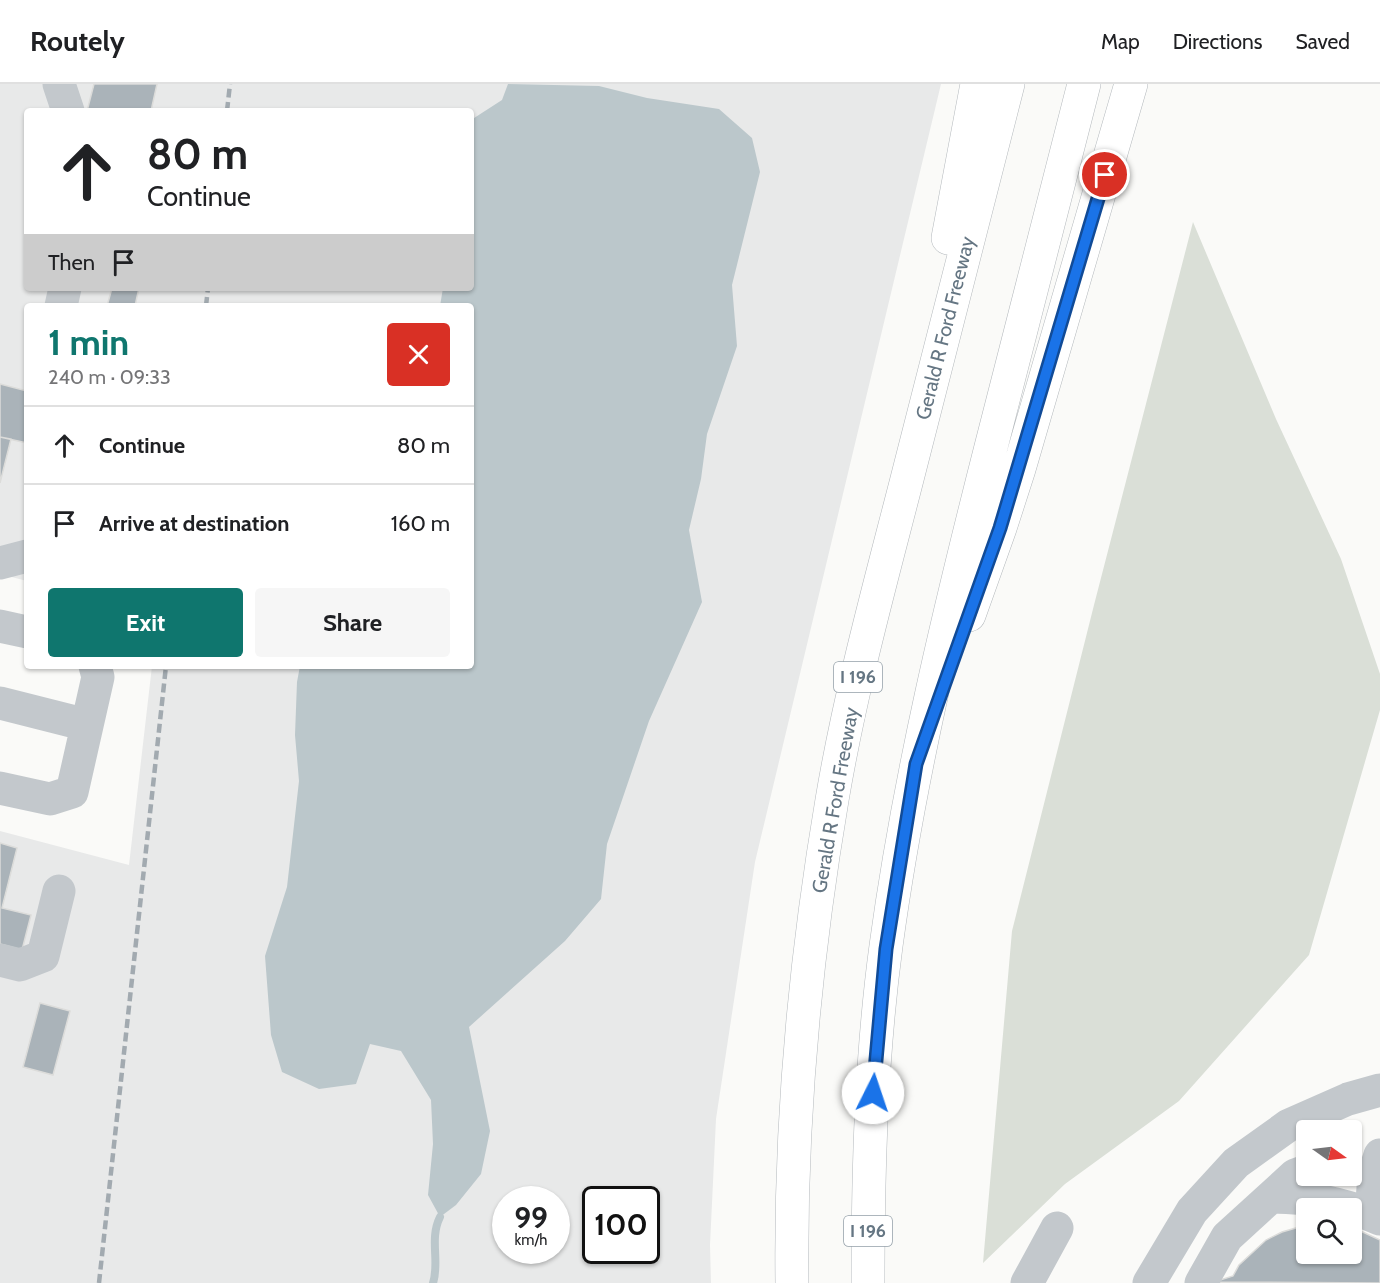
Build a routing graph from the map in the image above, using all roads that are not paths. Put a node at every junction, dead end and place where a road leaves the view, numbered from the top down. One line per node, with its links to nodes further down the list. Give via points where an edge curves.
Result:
1 (59, 84): 6 (street)
2 (977, 84): 7 (highway)
3 (1008, 84): 7 (highway, Gerald R Ford Freeway / I 196)
4 (1083, 84): 15 (highway, I 196, via 972,523)
5 (1131, 84): 15 (highway, via 1006,509)
6 (67, 108)
7 (902, 496): 27 (highway, Gerald R Ford Freeway / I 196, via 846,727 815,912 793,1147)
8 (24, 557): 9 (street)
9 (0, 563)
10 (0, 626): 11 (street)
11 (24, 631)
12 (96, 669): 14 (street, via 98,677)
13 (0, 703): 14 (street)
14 (87, 725): 16 (street, via 72,792 50,798)
15 (916, 764): 28 (highway, I 196, via 883,982 872,1115)
16 (0, 788)
17 (59, 891): 18 (street, via 43,956 20,965)
18 (0, 960)
19 (1380, 1090): 30 (street, via 1347,1099 1289,1125 1236,1163 1192,1211)
20 (1380, 1150): 21 (street)
21 (1362, 1155)
22 (1380, 1155): 25 (street, via 1374,1174)
23 (1296, 1174): 24 (street)
24 (1271, 1197): 25 (street, via 1320,1199); 31 (street, via 1227,1237)
25 (1375, 1217)
26 (1057, 1228): 29 (street)
27 (792, 1283)
28 (868, 1283)
29 (1027, 1283)
30 (1149, 1283)
31 (1201, 1283)

